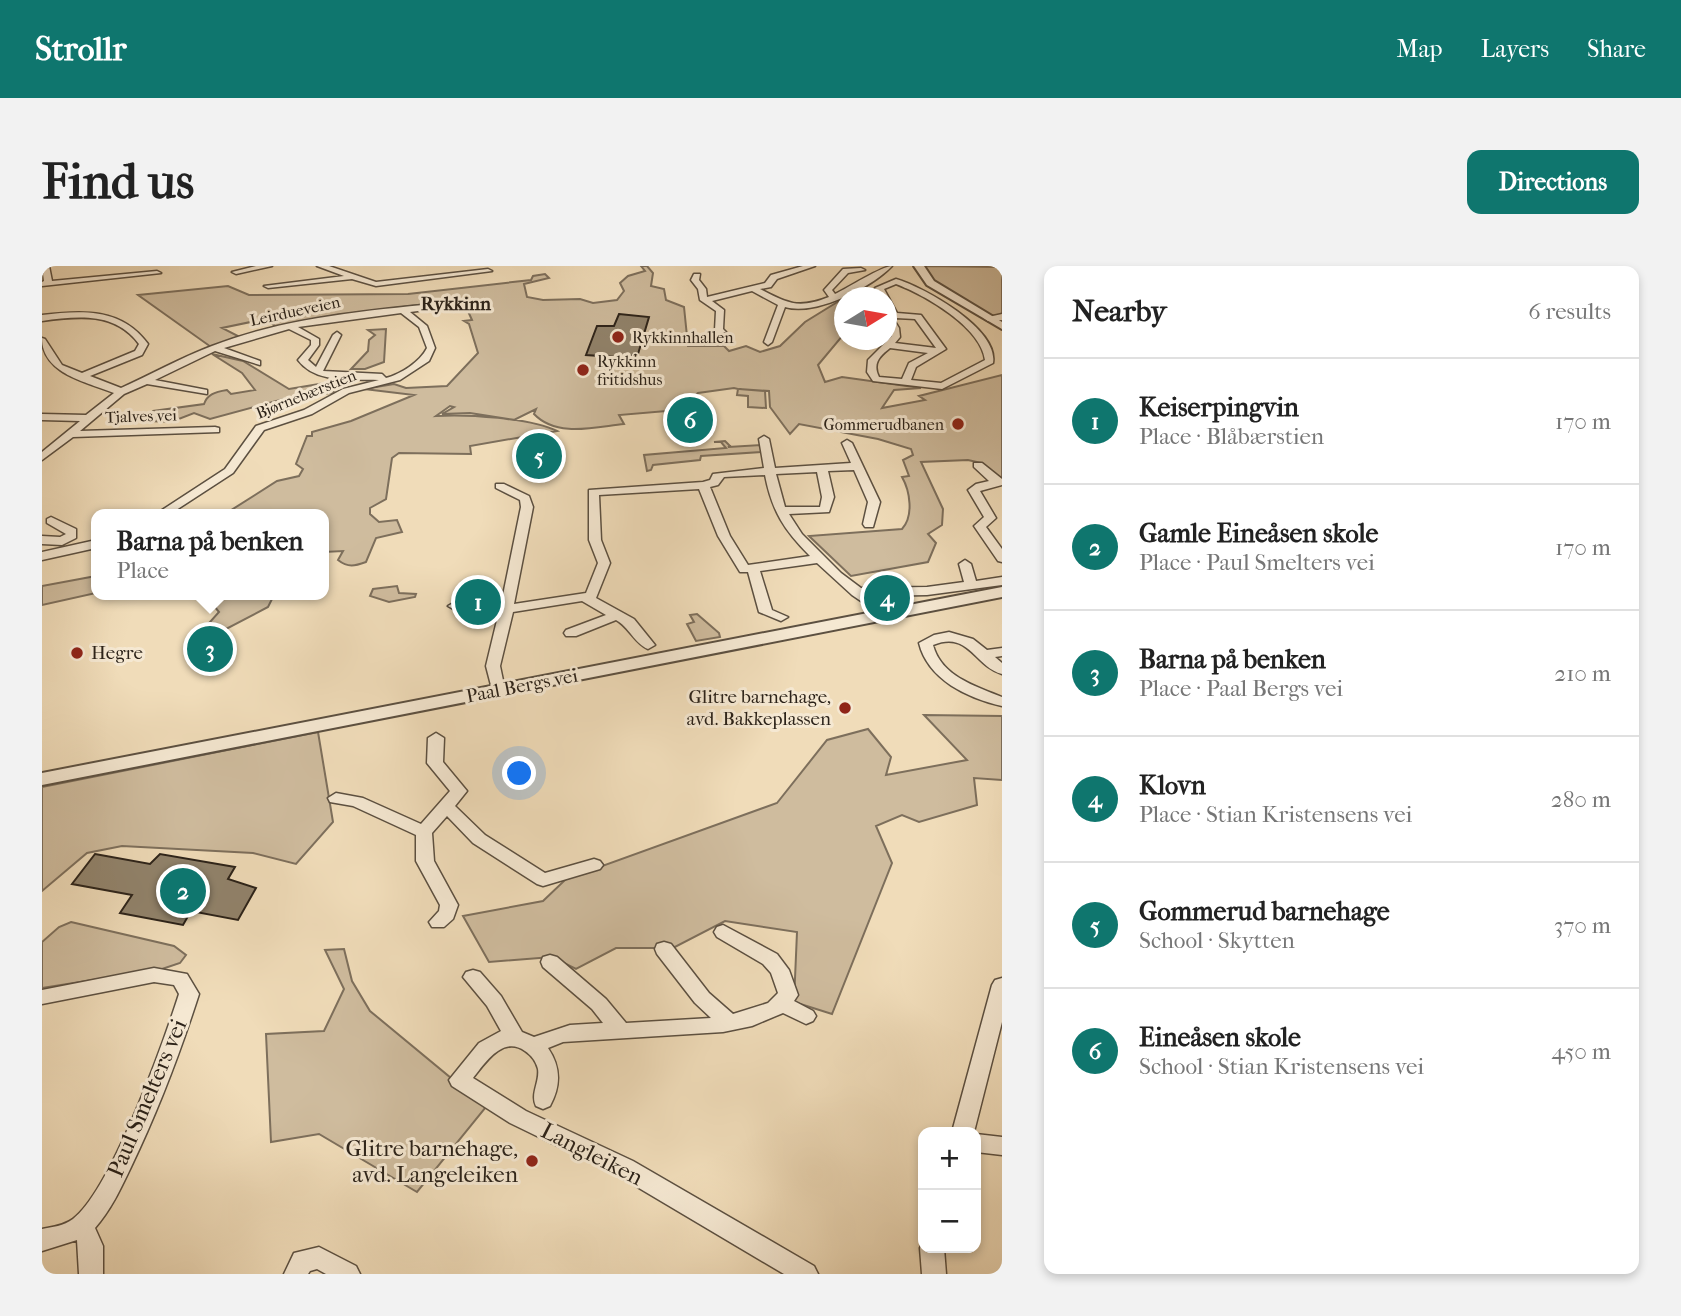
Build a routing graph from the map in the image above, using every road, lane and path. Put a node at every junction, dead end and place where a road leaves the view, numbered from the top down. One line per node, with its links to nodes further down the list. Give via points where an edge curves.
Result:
1 (45, 266): 15 (street)
2 (144, 266): 15 (street, via 157,273)
3 (268, 266): 10 (street)
4 (321, 266): 12 (street)
5 (811, 266): 19 (street, via 767,275 771,284)
6 (919, 266): 28 (street, via 930,283)
7 (862, 268): 13 (street, via 862,275); 20 (street, via 843,274 828,290)
8 (887, 268): 13 (street); 14 (street, via 898,274)
9 (488, 271): 12 (street, via 387,284)
10 (236, 272)
11 (697, 276): 21 (street)
12 (350, 278): 16 (street)
13 (875, 278): 17 (street)
14 (896, 282): 18 (street); 44 (street, via 914,287 962,317 991,357 947,385)
15 (45, 284)
16 (268, 286)
17 (857, 287)
18 (879, 287)
19 (754, 289): 21 (street); 23 (street)
20 (834, 298): 23 (street, via 815,307)
21 (706, 300): 31 (street, via 720,310)
22 (462, 303): 24 (street, Leirdueveien)
23 (782, 305): 34 (street)
24 (402, 309): 29 (street, Leirdueveien); 42 (street, Bjørnebærstien, via 423,326 431,351)
25 (897, 315): 38 (street, via 921,319 941,349)
26 (1002, 317): 28 (street)
27 (42, 318): 41 (street, via 108,317 130,327 144,344 139,353)
28 (988, 318): 30 (street)
29 (289, 326): 36 (street, Leirdueveien); 40 (street, via 315,339 303,362)
30 (1002, 326)
31 (722, 332)
32 (337, 335): 40 (street)
33 (42, 341): 41 (street, via 55,368)
34 (768, 342)
35 (897, 346): 38 (street)
36 (215, 348): 39 (street); 43 (street, Leirdueveien)
37 (882, 350): 44 (street, via 870,365 876,379)
38 (936, 351): 44 (street, via 912,365)
39 (257, 363)
40 (318, 372): 42 (street)
41 (83, 376): 45 (street)
42 (397, 378): 63 (street, Bjørnebærstien, via 346,391 307,412 260,428 229,471)
43 (143, 380): 45 (street, Leirdueveien); 46 (street)
44 (906, 380)
45 (121, 392): 48 (street, Leirdueveien)
46 (204, 392)
47 (42, 417): 48 (street)
48 (85, 418): 50 (street, Leirdueveien)
49 (215, 430): 50 (street, Tjalves vei)
50 (68, 434): 53 (street, Leirdueveien)
51 (764, 439): 57 (street)
52 (847, 443): 55 (street)
53 (42, 457)
54 (978, 465): 58 (street)
55 (859, 466): 56 (street); 66 (street, via 874,502)
56 (822, 471): 57 (street); 64 (street, via 828,497 825,510)
57 (769, 473): 59 (street, via 723,474 714,483); 64 (street)
58 (1000, 483): 71 (street, via 974,490 990,518 980,526)
59 (703, 485): 62 (street, via 593,492); 74 (street, via 724,536)
60 (500, 486): 80 (street, via 525,498 527,507)
61 (577, 505): 62 (street)
62 (592, 506): 78 (street, via 595,540 604,563)
63 (170, 509)
64 (781, 511): 72 (street)
65 (46, 519): 67 (street); 68 (street, via 72,535 62,541)
66 (869, 524)
67 (42, 532)
68 (42, 540)
69 (91, 545): 70 (street)
70 (42, 556)
71 (1002, 558)
72 (818, 559): 74 (street); 77 (street)
73 (965, 564): 75 (street)
74 (748, 568): 83 (street, via 766,612)
75 (971, 586): 76 (street); 77 (street, via 925,584)
76 (1001, 590): 81 (street, Paal Bergs vei)
77 (857, 592): 81 (street)
78 (588, 596): 80 (street); 82 (street)
79 (455, 606): 80 (street)
80 (507, 609): 89 (street, via 493,666)
81 (886, 614): 89 (street, Paal Bergs vei)
82 (617, 615): 84 (street); 85 (street)
83 (782, 617)
84 (571, 633)
85 (648, 645)
86 (1002, 652): 87 (street)
87 (984, 654): 88 (street); 90 (street, via 961,636 926,643 938,671)
88 (1002, 670)
89 (498, 690): 92 (street, Paal Bergs vei)
90 (1002, 702)
91 (436, 738): 94 (street, via 436,765 459,791)
92 (42, 779)
93 (336, 798): 95 (street, via 357,802)
94 (444, 805): 95 (street); 96 (street, via 479,839 543,880)
95 (424, 832): 97 (street, via 425,861 449,905)
96 (594, 865)
97 (438, 922)
98 (723, 932): 104 (street, via 770,959 780,970 788,995)
99 (663, 949): 106 (street, via 702,999)
100 (550, 962): 107 (street, via 600,1003)
101 (473, 976): 108 (street)
102 (1002, 985): 110 (street)
103 (42, 997): 113 (street, Paul Smelters vei, via 166,975 180,979 189,994 116,1175 101,1205)
104 (783, 1004): 105 (street); 106 (street, Langleiken, via 771,1012)
105 (806, 1016)
106 (729, 1022): 107 (street, Langleiken, via 660,1032)
107 (622, 1032): 108 (street, Langleiken, via 572,1032)
108 (524, 1042): 109 (street, Langleiken, via 548,1069); 119 (street, Langleiken, via 501,1039 459,1080 518,1117 625,1168)
109 (543, 1100)
110 (964, 1127)
111 (981, 1144): 112 (street)
112 (1002, 1146)
113 (83, 1226): 114 (street); 116 (street, via 91,1246)
114 (42, 1240)
115 (932, 1253): 120 (street)
116 (91, 1274)
117 (296, 1274): 118 (street, via 302,1261 319,1258)
118 (348, 1274)
119 (806, 1274)
120 (934, 1274)

